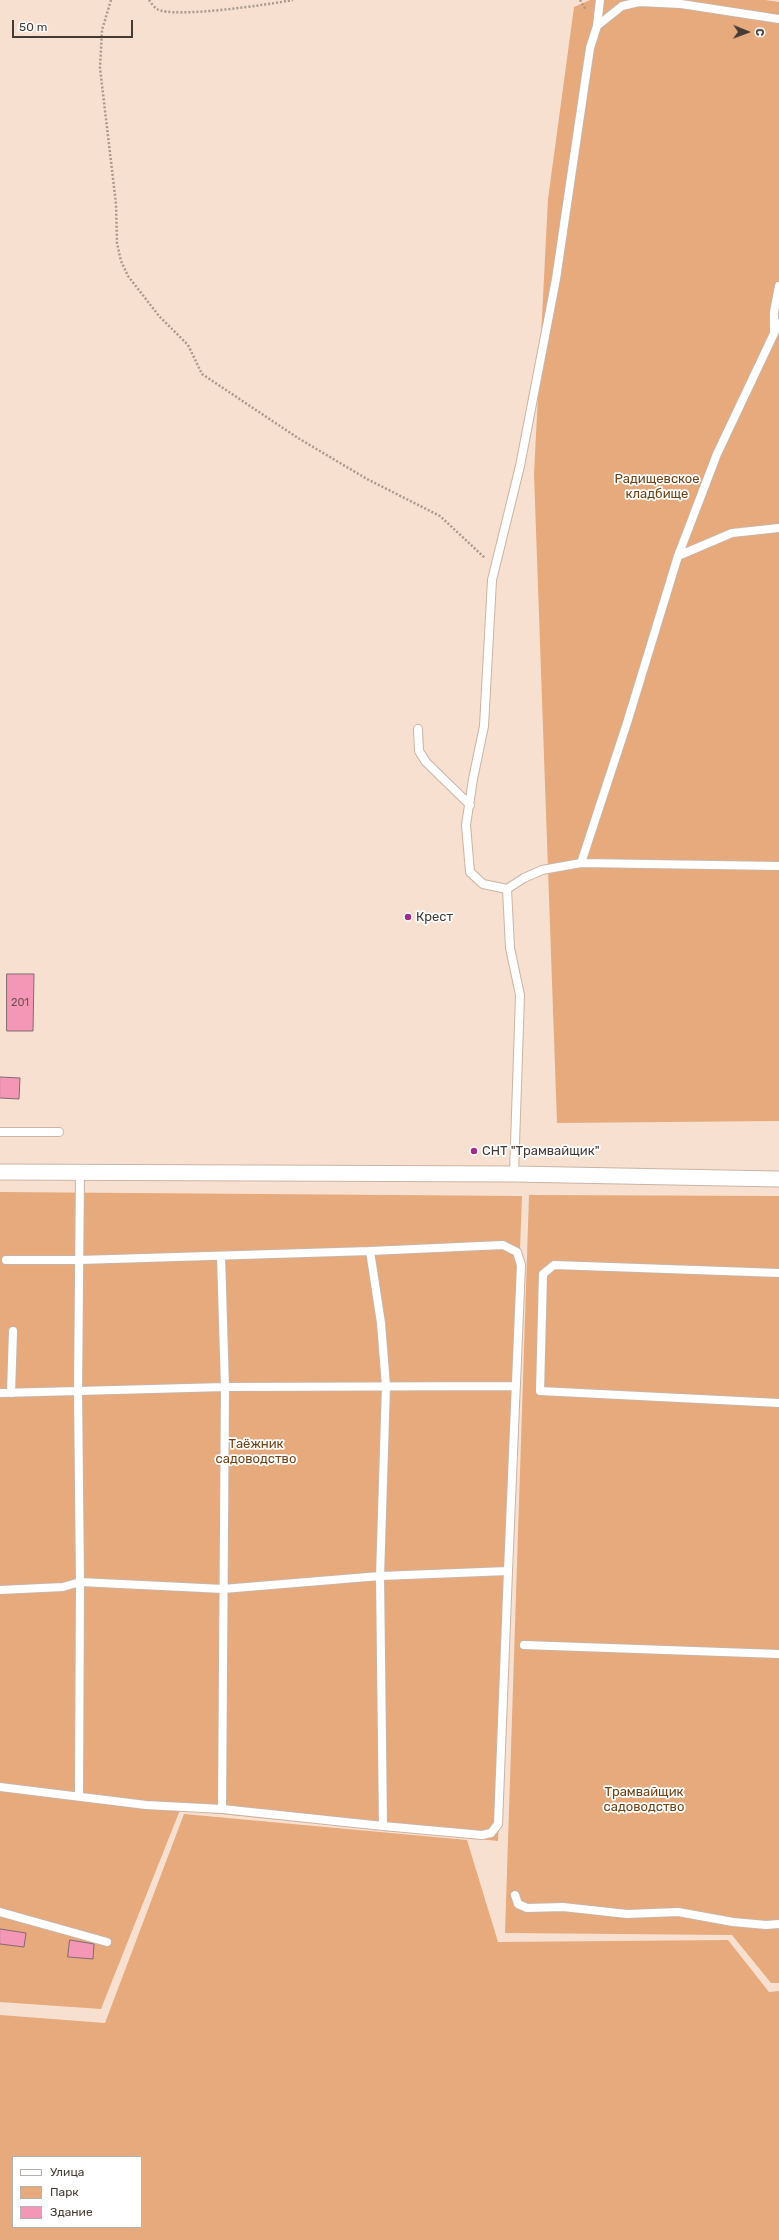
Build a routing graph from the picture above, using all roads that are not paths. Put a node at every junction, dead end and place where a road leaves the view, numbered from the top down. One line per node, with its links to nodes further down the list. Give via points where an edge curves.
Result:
1 (600, 0): 4 (lane)
2 (657, 1): 3 (lane); 4 (lane, via 622,6)
3 (779, 19)
4 (596, 26): 11 (lane, via 590,48 554,287 520,466 492,580 484,726)
5 (779, 286): 7 (lane, via 774,312)
6 (779, 323): 7 (lane)
7 (774, 331): 9 (lane, via 717,454)
8 (779, 528): 9 (lane, via 732,533)
9 (678, 556): 12 (lane)
10 (418, 729): 11 (lane, via 419,751 426,762)
11 (470, 805): 14 (lane, via 466,825 470,872 483,884)
12 (581, 863): 13 (lane); 14 (lane, via 542,870)
13 (779, 866)
14 (507, 889): 19 (lane, via 510,948 520,996)
15 (0, 1132): 16 (lane)
16 (59, 1132)
17 (0, 1172): 18 (street)
18 (80, 1172): 19 (street); 24 (lane)
19 (514, 1174): 20 (street)
20 (779, 1179)
21 (370, 1251): 22 (lane); 27 (lane); 28 (lane, via 503,1245 517,1252 521,1265)
22 (221, 1256): 24 (lane); 29 (lane)
23 (6, 1260): 24 (lane)
24 (80, 1260): 30 (lane)
25 (779, 1272): 33 (lane, via 554,1266 544,1274 540,1391)
26 (13, 1331): 31 (lane)
27 (386, 1386): 28 (lane); 29 (lane); 35 (lane)
28 (516, 1386): 34 (lane)
29 (224, 1387): 30 (lane); 37 (lane)
30 (78, 1391): 31 (lane); 36 (lane)
31 (11, 1392): 32 (lane)
32 (0, 1393)
33 (779, 1403)
34 (508, 1571): 35 (lane); 44 (lane, via 498,1824 491,1833 482,1835)
35 (380, 1576): 37 (lane); 44 (lane)
36 (80, 1582): 37 (lane); 38 (lane, via 64,1587); 42 (lane)
37 (223, 1588): 43 (lane)
38 (0, 1590)
39 (524, 1645): 40 (lane)
40 (779, 1654)
41 (0, 1787): 42 (lane)
42 (79, 1796): 43 (lane, via 146,1805)
43 (222, 1809): 44 (lane)
44 (383, 1826)
45 (515, 1895): 47 (lane, via 518,1904 527,1908 563,1907 627,1914 678,1912 733,1922)
46 (0, 1912): 48 (lane)
47 (779, 1924)
48 (107, 1942)

